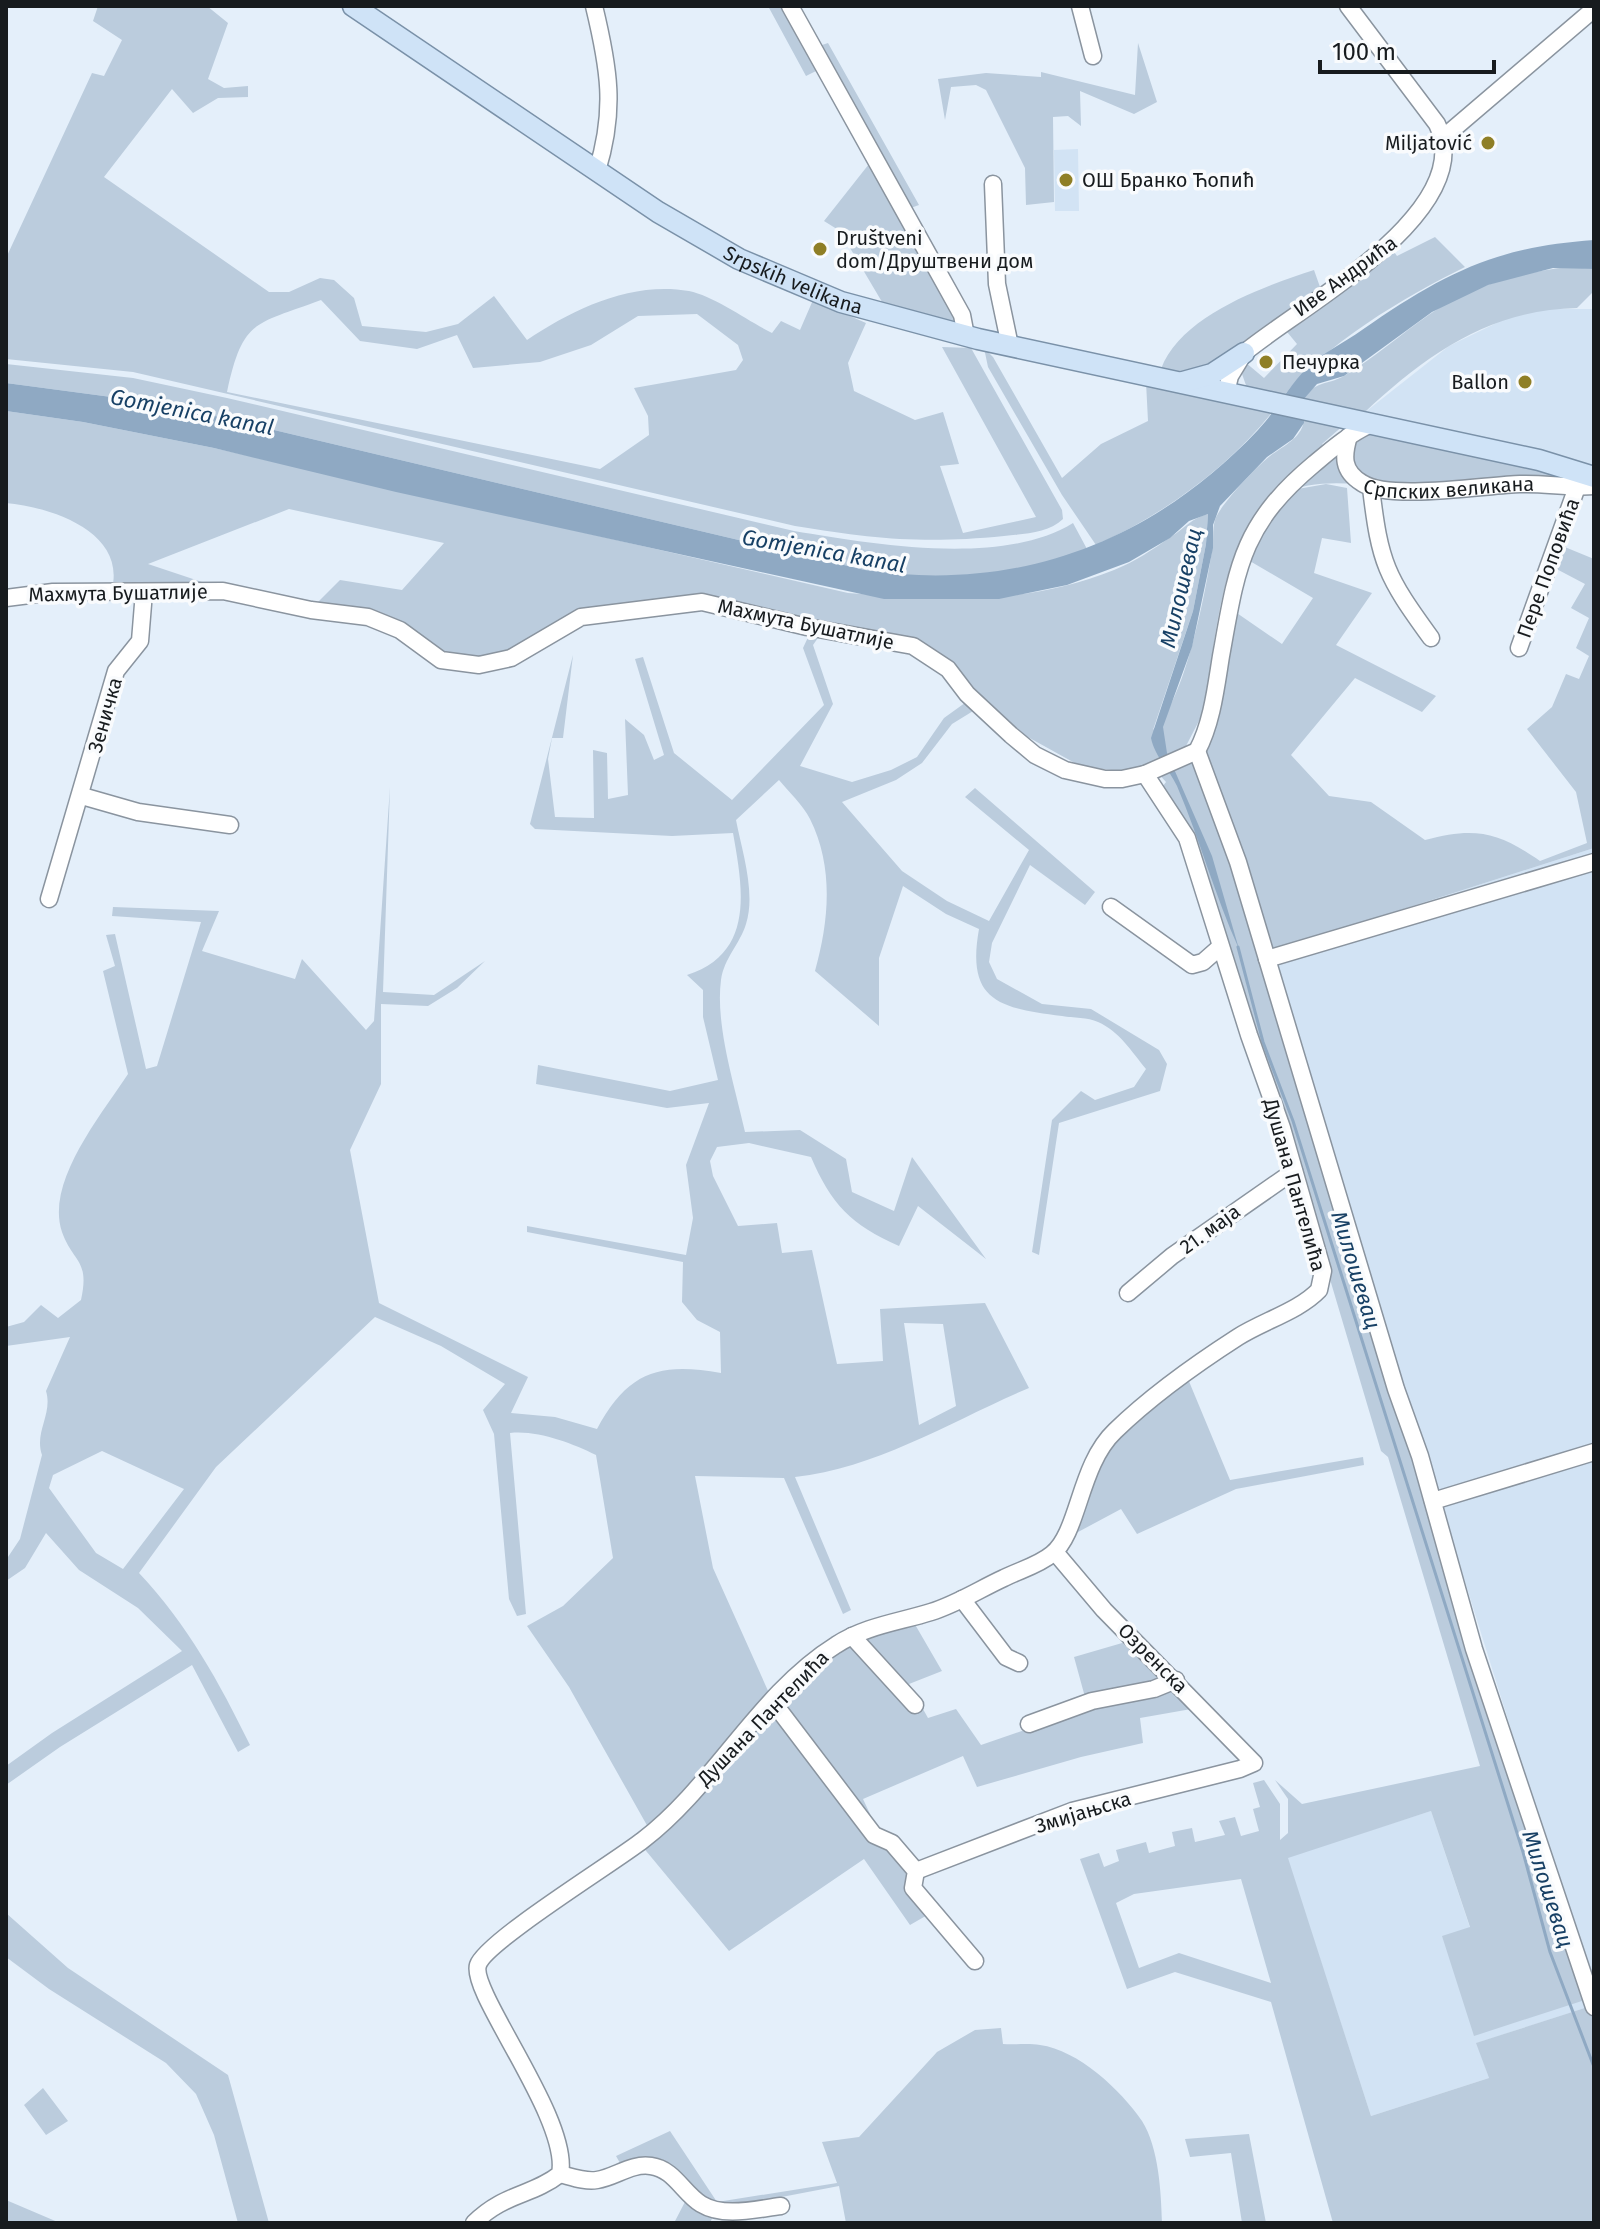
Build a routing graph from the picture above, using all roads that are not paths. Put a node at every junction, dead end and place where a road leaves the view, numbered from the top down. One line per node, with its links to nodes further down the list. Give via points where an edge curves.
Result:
1 (353, 6): 9 (main road, Srpskih velikana)
2 (594, 6): 9 (street, via 611,94 608,136)
3 (790, 6): 11 (street, via 962,315)
4 (1080, 6): 7 (street)
5 (1348, 6): 8 (street)
6 (1593, 8): 8 (street)
7 (1093, 56)
8 (1444, 137): 13 (street, Иве Андрића, via 1434,188 1401,235)
9 (597, 171): 11 (main road, Srpskih velikana, via 689,231 776,276 841,302)
10 (993, 184): 12 (street, via 997,284)
11 (966, 336): 12 (main road, Srpskih velikana)
12 (1010, 346): 14 (main road, Srpskih velikana)
13 (1244, 353): 14 (main road, via 1205,377); 15 (street); 16 (main road, via 1240,385)
14 (1178, 383): 15 (main road, Srpskih velikana)
15 (1226, 393): 16 (main road, Srpskih velikana)
16 (1253, 399): 17 (main road, Srpskih velikana)
17 (1356, 426): 18 (main road, Српских великана, via 1539,460); 20 (street, Српских великана, via 1343,456 1345,467); 25 (street, via 1277,497 1250,536 1235,582 1215,691)
18 (1585, 482): 19 (street, Српских великана); 20 (street, Српских великана, via 1451,490); 24 (street, Пере Поповића)
19 (1594, 486)
20 (1371, 488): 23 (street, via 1384,566)
21 (144, 592): 22 (street, Махмута Бушатлије); 26 (street, Махмута Бушатлије, via 223,591 368,617 400,630 441,660 479,665 511,658 581,617 683,603 717,604 913,646 948,669 1035,755 1091,777 1122,779); 27 (street, Зеничка, via 140,641 116,671)
22 (6, 598)
23 (1431, 638)
24 (1519, 648)
25 (1191, 755): 26 (street, Махмута Бушатлије); 33 (street, via 1213,789)
26 (1150, 772): 32 (street, Душана Пантелића, via 1187,838)
27 (82, 796): 28 (street, via 138,812); 30 (street, Зеничка)
28 (230, 825)
29 (1594, 862): 33 (street)
30 (49, 899)
31 (1111, 907): 32 (street, via 1192,965)
32 (1220, 947): 34 (street, Душана Пантелића)
33 (1267, 959): 37 (street)
34 (1294, 1171): 35 (street, 21. маја); 38 (street, Душана Пантелића, via 1323,1271 1319,1290 1238,1337 1117,1429 1092,1460 1066,1537)
35 (1128, 1293)
36 (1594, 1452): 37 (street)
37 (1433, 1501): 49 (street, via 1474,1649)
38 (1055, 1552): 39 (street, Душана Пантелића); 42 (street, Озренска, via 1104,1610)
39 (962, 1599): 40 (street, Душана Пантелића); 41 (street, via 1006,1657)
40 (852, 1636): 43 (street, Душана Пантелића, via 823,1654); 44 (street)
41 (1019, 1663)
42 (1176, 1680): 45 (street); 46 (street, Озренска)
43 (773, 1702): 47 (street, via 874,1835 892,1843); 50 (street, Душана Пантелића, via 643,1840 507,1935 478,1965 480,1987 518,2053 558,2142)
44 (915, 1705)
45 (1029, 1724)
46 (1254, 1763): 47 (street, Змијањска, via 1072,1811)
47 (916, 1871): 48 (street, via 913,1888)
48 (975, 1961)
49 (1594, 2007)
50 (560, 2174): 51 (street, via 597,2180 652,2166 710,2208 730,2212); 52 (street, via 545,2186 498,2202)
51 (781, 2206)
52 (474, 2223)

